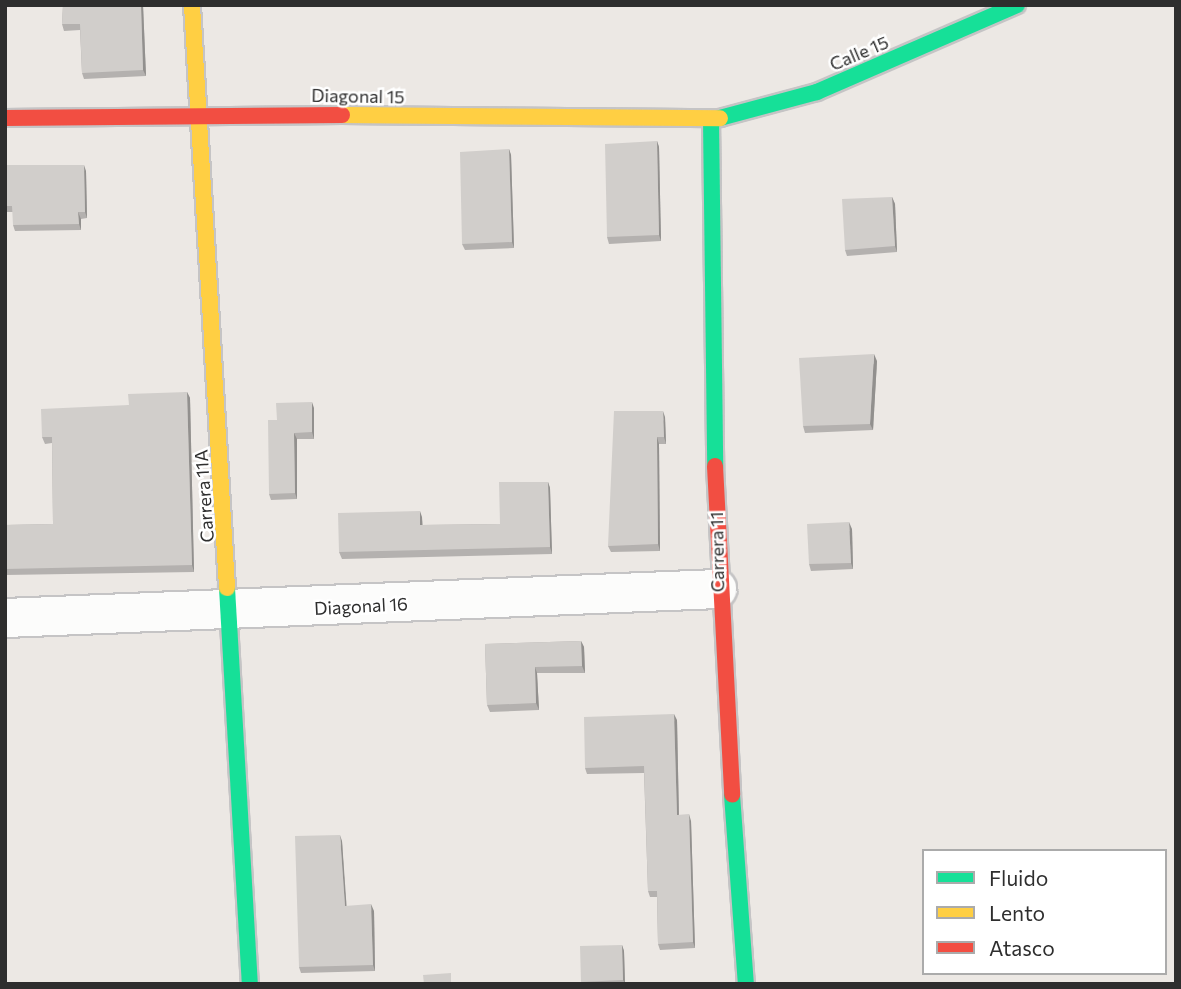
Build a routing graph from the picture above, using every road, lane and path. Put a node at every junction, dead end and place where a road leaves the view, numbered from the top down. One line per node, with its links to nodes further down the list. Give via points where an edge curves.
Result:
1 (192, 5): 3 (street, Carrera 11A)
2 (1009, 7): 5 (street, Calle 15, via 817,92)
3 (198, 113): 4 (street, Diagonal 15); 5 (street, Diagonal 15); 7 (street, Carrera 11A)
4 (5, 118)
5 (710, 120): 6 (street, Carrera 11)
6 (717, 589): 7 (street, Diagonal 16); 10 (street, Carrera 11)
7 (231, 612): 8 (street, Diagonal 16); 9 (street, Carrera 11A)
8 (5, 618)
9 (250, 984)
10 (746, 984)

